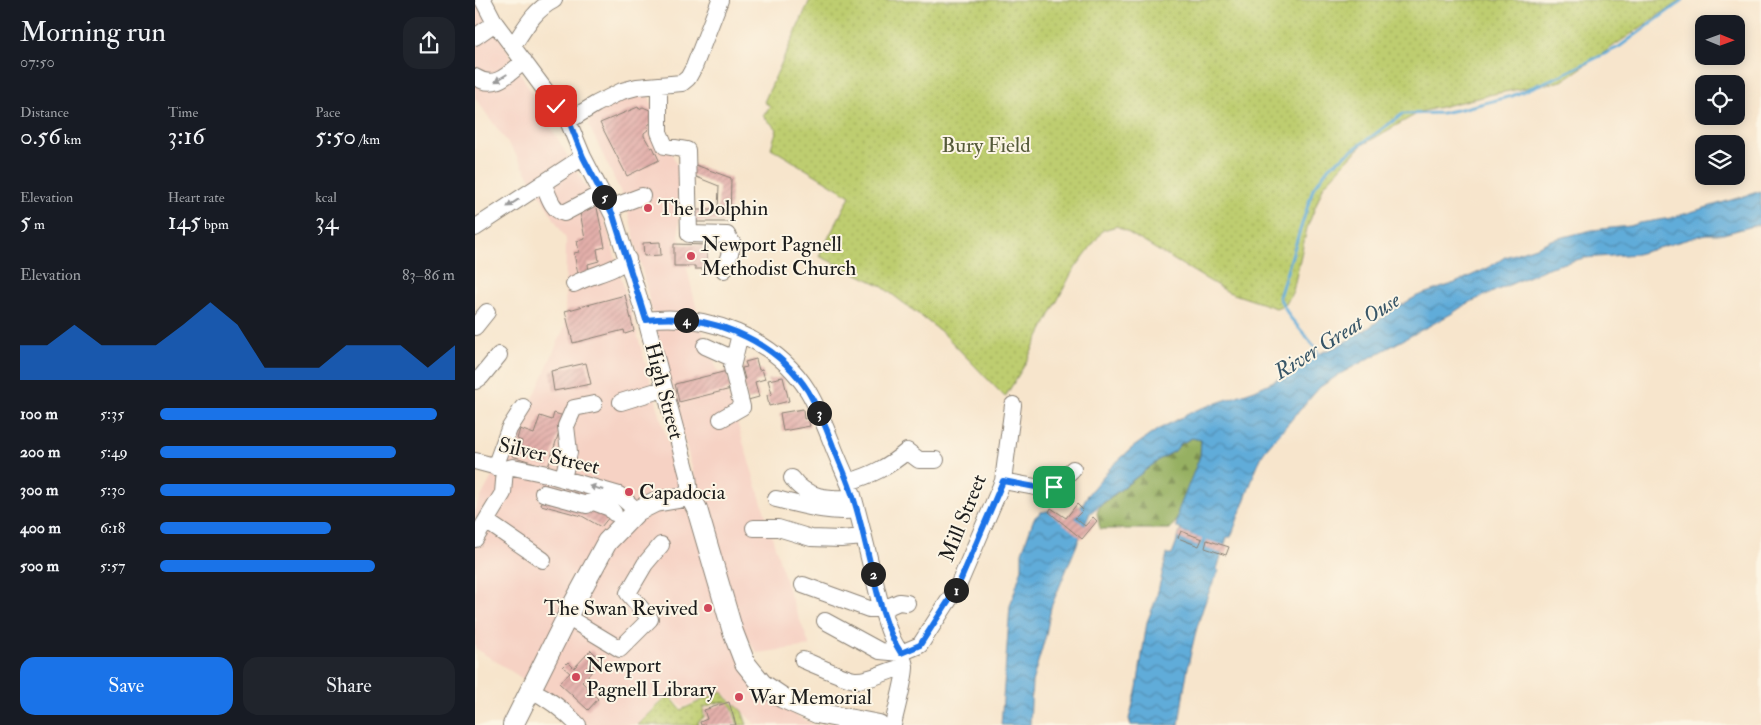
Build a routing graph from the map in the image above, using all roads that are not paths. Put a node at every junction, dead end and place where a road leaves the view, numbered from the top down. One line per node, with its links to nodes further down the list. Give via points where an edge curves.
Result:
1 (483, 0): 4 (street, High Street)
2 (554, 0): 6 (street, via 541,7)
3 (720, 0): 9 (street, via 688,78 682,83)
4 (495, 23): 5 (street); 6 (street, High Street)
5 (475, 37)
6 (513, 46): 7 (street, High Street)
7 (524, 61): 8 (street, one-way to 8, via 497,82 483,82); 10 (street, High Street)
8 (475, 77)
9 (659, 85): 10 (street, via 622,92); 18 (street, via 659,132 665,146 687,150 689,234 727,235 733,244)
10 (569, 121): 11 (street, High Street)
11 (583, 157): 12 (street); 13 (street, High Street)
12 (543, 183): 13 (street, via 553,205 564,213); 16 (street, one-way to 16)
13 (602, 193): 15 (street, High Street)
14 (641, 196): 15 (street)
15 (610, 208): 17 (street, High Street)
16 (475, 228)
17 (628, 258): 19 (street, via 622,264); 21 (street, High Street)
18 (724, 270)
19 (574, 284)
20 (487, 312): 22 (street)
21 (646, 320): 23 (street, via 693,320); 28 (street, High Street)
22 (475, 327)
23 (739, 334): 26 (street); 41 (street, via 766,349 807,390)
24 (705, 346): 26 (street)
25 (499, 355): 27 (street)
26 (734, 359): 33 (street, via 732,367 742,406)
27 (475, 381)
28 (663, 389): 29 (street); 43 (street, High Street)
29 (621, 402)
30 (595, 404): 38 (street, via 573,408 566,426 569,452)
31 (1013, 405): 40 (street, Mill Street)
32 (523, 406): 36 (street, via 509,429)
33 (721, 420)
34 (936, 460): 41 (street, via 919,460 907,451 873,474)
35 (475, 461): 36 (street, Silver Street)
36 (500, 468): 38 (street, Silver Street, via 513,467); 48 (street, via 503,493)
37 (1073, 469): 40 (street, via 1054,487 1046,489)
38 (563, 478): 46 (street, Silver Street, one-way to 38, via 619,495)
39 (792, 478): 45 (street, via 806,492)
40 (1003, 481): 60 (street, Mill Street, via 958,586 920,645)
41 (848, 482): 45 (street)
42 (543, 493): 47 (street, via 587,505 591,502 610,508)
43 (690, 496): 46 (main road, via 655,502); 62 (main road, High Street, via 697,509 745,663 762,684 783,698)
44 (776, 500): 45 (street, via 845,511)
45 (855, 504): 50 (street)
46 (637, 511): 57 (main road, via 607,542)
47 (614, 513)
48 (486, 521): 51 (street); 53 (street)
49 (754, 528): 50 (street, via 778,528 811,538)
50 (863, 537): 56 (street)
51 (475, 539)
52 (661, 545): 57 (street, via 628,593 650,619 620,649)
53 (543, 560)
54 (803, 585): 56 (street, via 869,609)
55 (907, 603): 56 (street)
56 (882, 604): 60 (street, via 892,640)
57 (567, 617): 61 (main road)
58 (825, 621): 60 (street, via 879,651)
59 (803, 660): 60 (street, Mill Street, via 854,680 896,668)
60 (903, 660): 66 (street)
61 (527, 697): 63 (main road); 64 (street, via 548,698)
62 (849, 722): 65 (main road, High Street)
63 (513, 725)
64 (578, 725)
65 (879, 725)
66 (893, 725)

